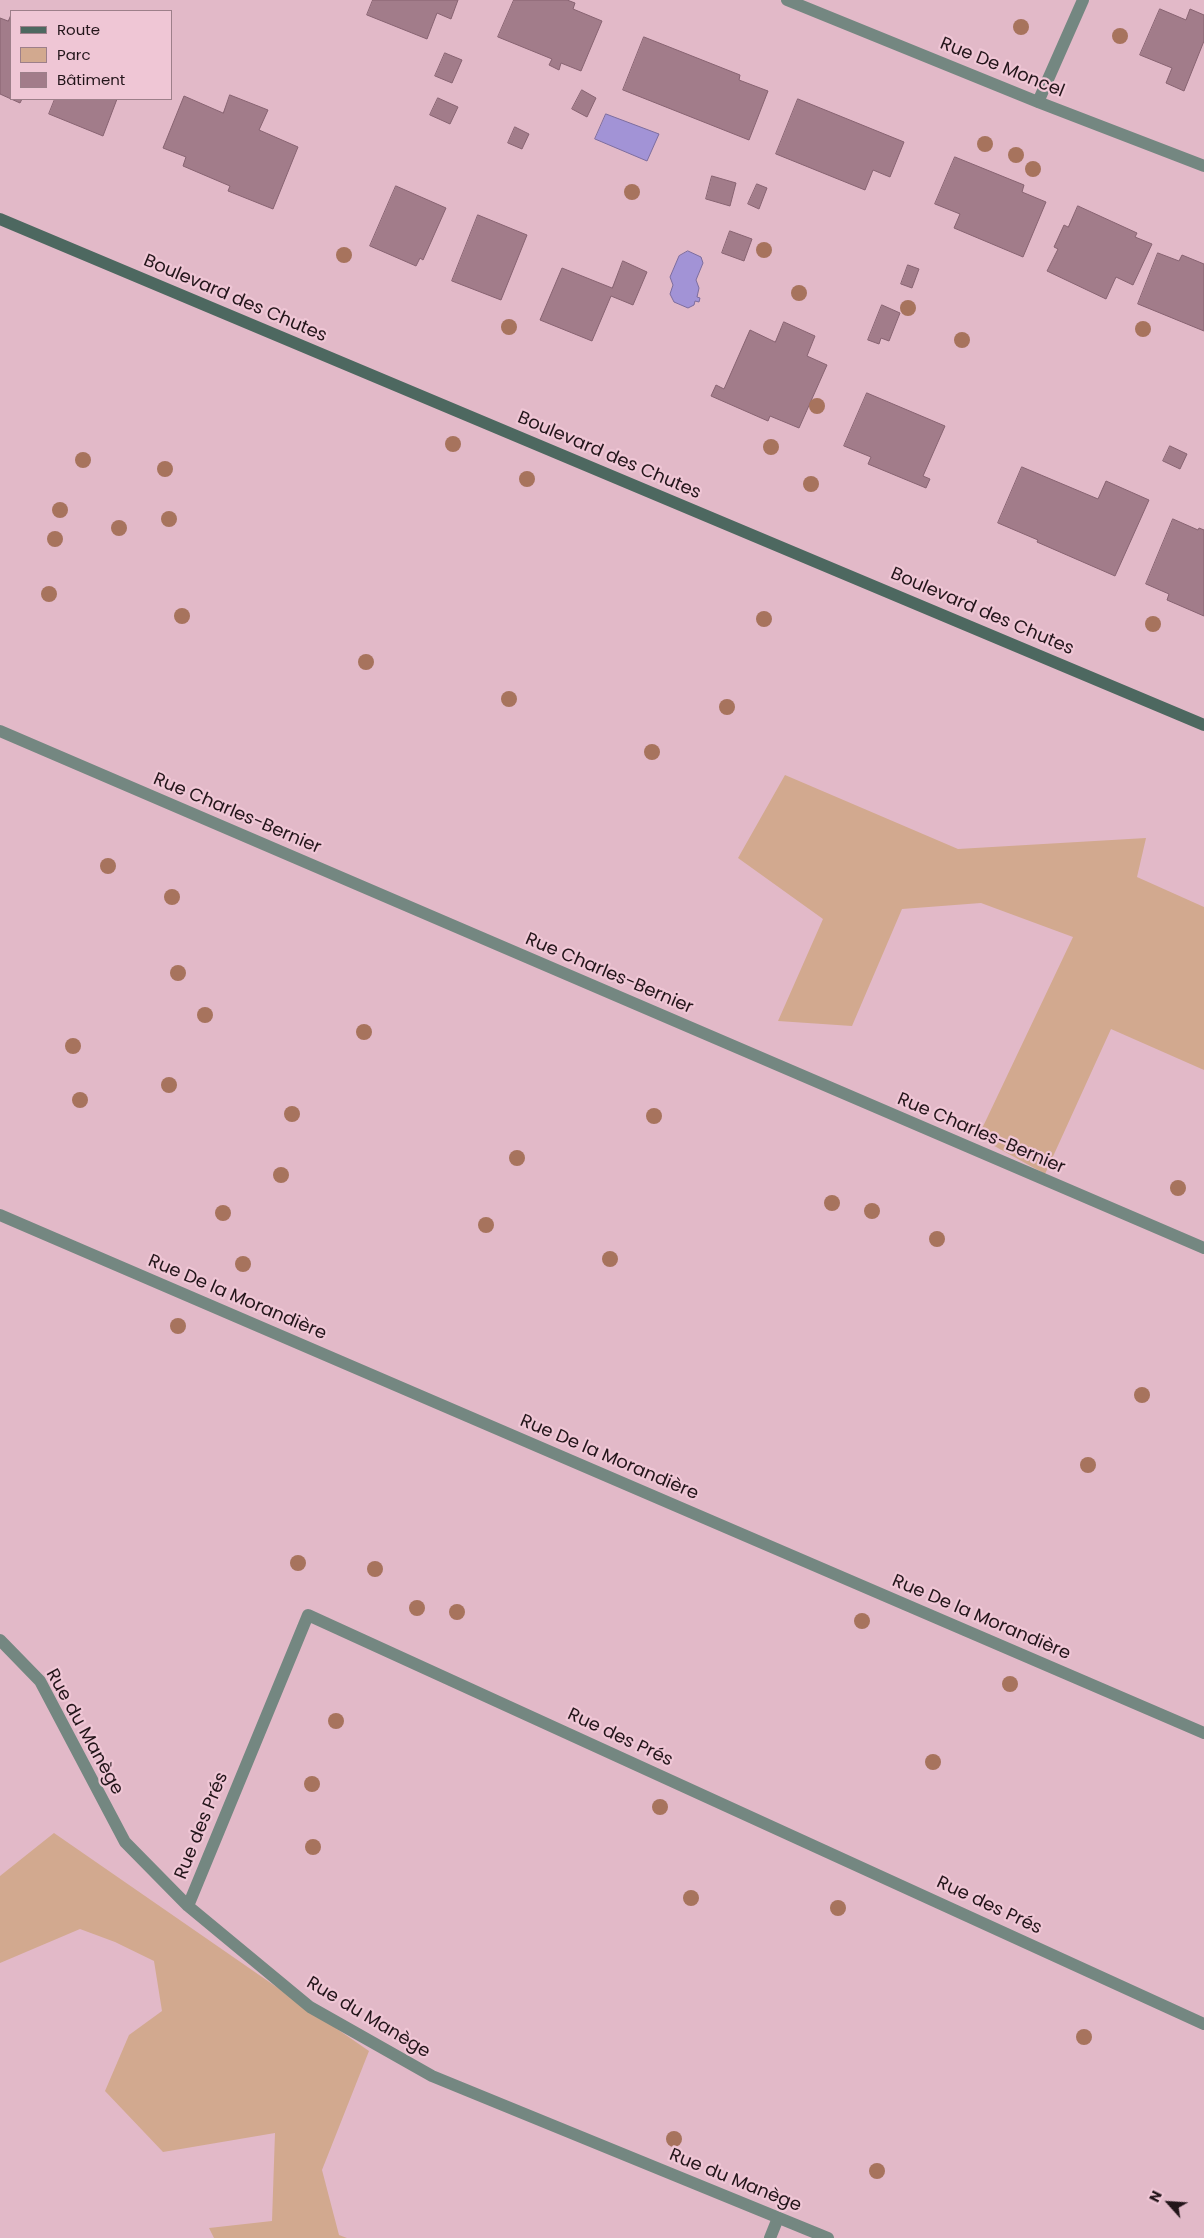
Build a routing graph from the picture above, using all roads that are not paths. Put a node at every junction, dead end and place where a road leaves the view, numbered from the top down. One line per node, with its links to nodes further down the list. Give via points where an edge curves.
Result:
1 (787, 0): 3 (street, Rue De Moncel)
2 (1083, 0): 3 (street)
3 (1038, 102): 4 (street, Rue De Moncel)
4 (1204, 166)
5 (0, 219): 6 (street, Boulevard des Chutes)
6 (1204, 724)
7 (0, 731): 9 (street, Rue Charles-Bernier)
8 (0, 1215): 11 (street, Rue De la Morandière)
9 (1204, 1248)
10 (0, 1640): 12 (street, Rue du Manège, via 40,1681 126,1842)
11 (1204, 1734)
12 (188, 1906): 13 (street, Rue des Prés, via 308,1615); 14 (street, Rue du Manège, via 310,2008 432,2076)
13 (1204, 2024)
14 (778, 2218): 15 (street); 16 (street, Rue du Manège)
15 (770, 2238)
16 (828, 2238)

